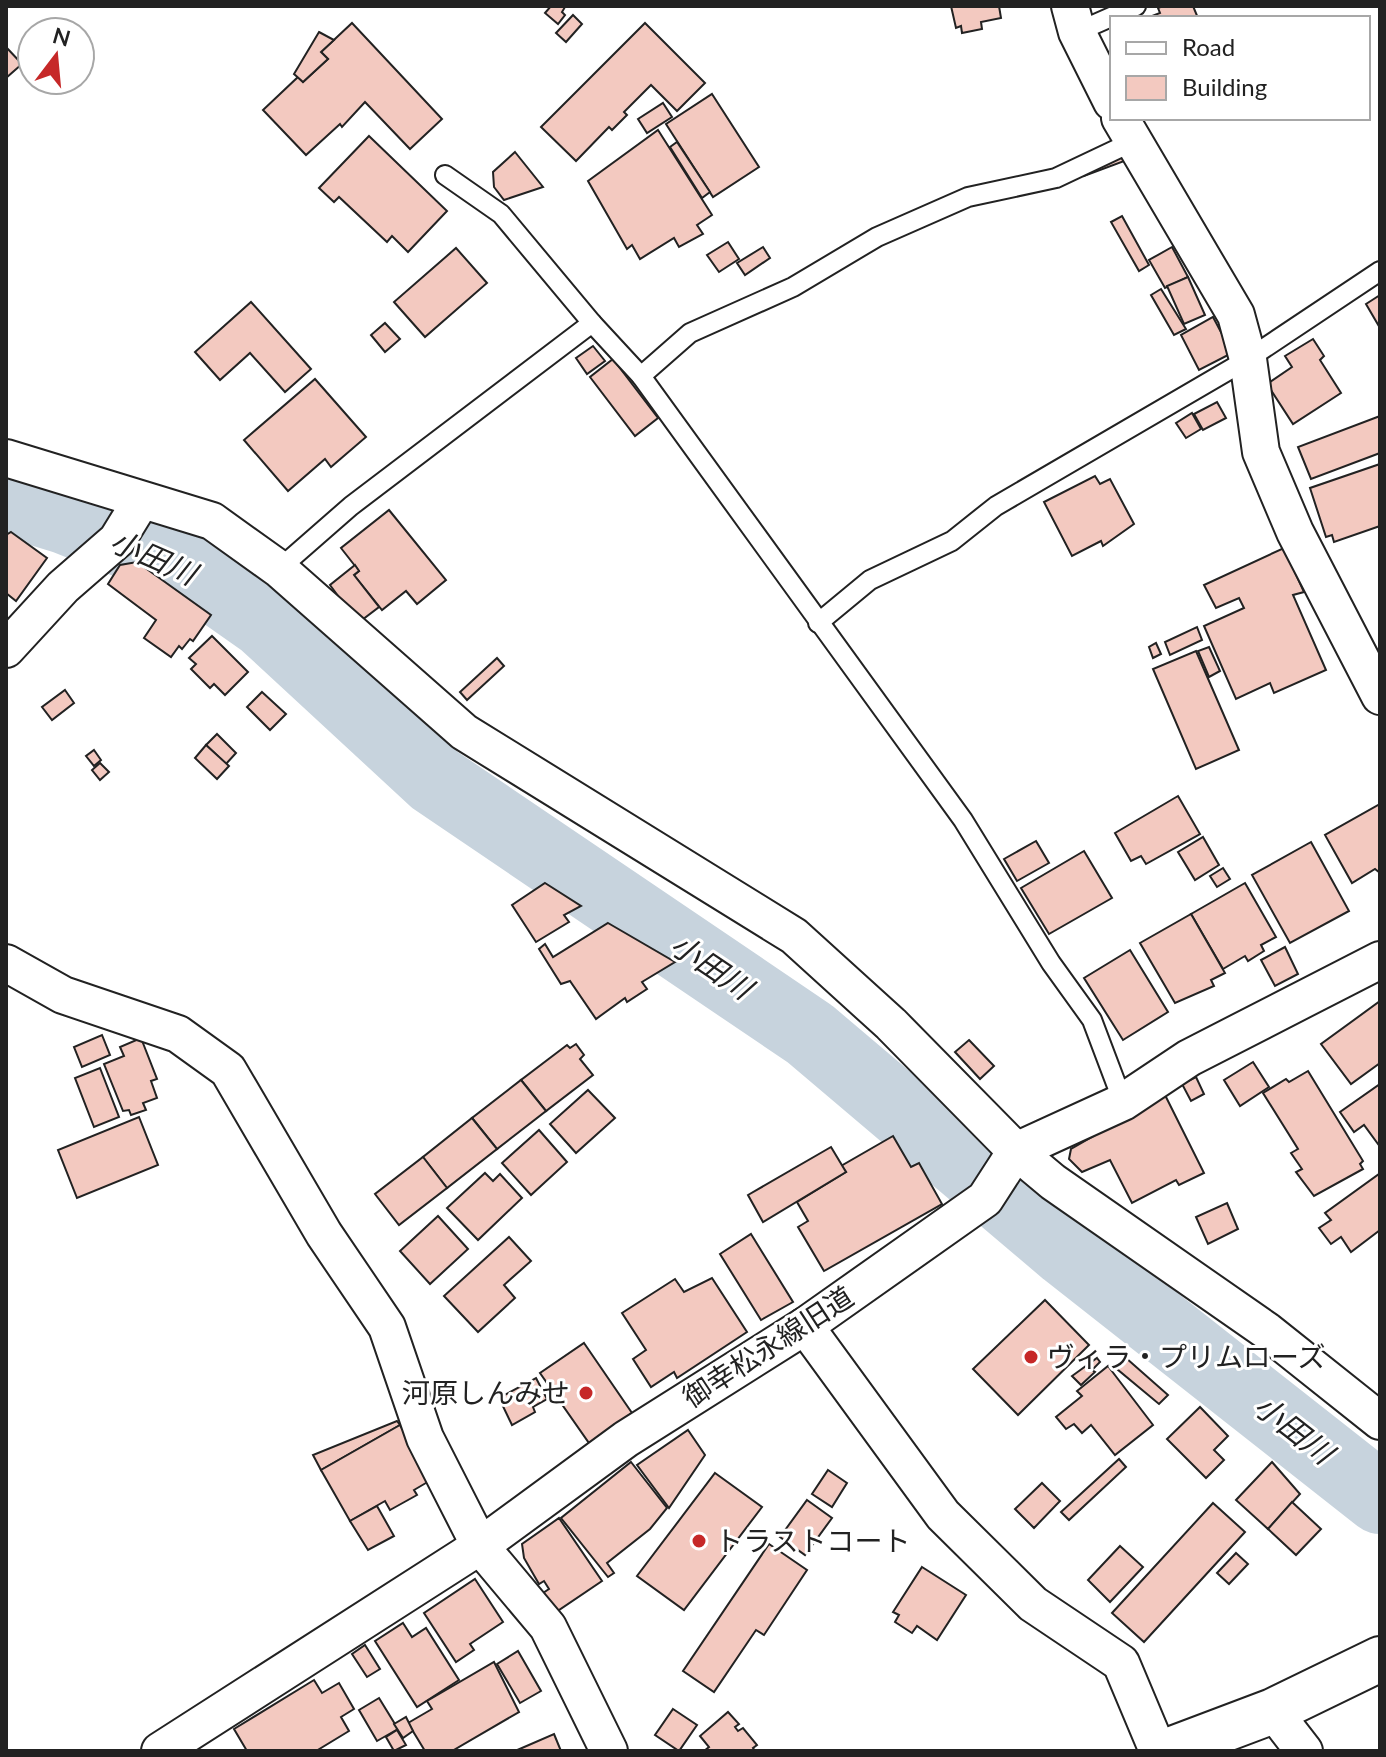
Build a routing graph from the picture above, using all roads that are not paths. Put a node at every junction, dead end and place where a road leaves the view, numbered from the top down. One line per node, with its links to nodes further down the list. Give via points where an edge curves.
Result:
1 (1136, 6): 2 (lane)
2 (1074, 19): 3 (street)
3 (1110, 98)
4 (1126, 130): 8 (street, via 1236,315); 9 (lane, via 1056,178 968,197 877,237 793,287 690,333)
5 (445, 175): 7 (lane, via 501,214)
6 (1380, 271): 8 (lane)
7 (592, 323): 9 (lane); 12 (lane, via 351,506)
8 (1248, 359): 13 (lane, via 996,506 952,541 870,580); 15 (street, via 1261,452 1295,532)
9 (641, 376): 13 (lane)
10 (6, 458): 11 (street)
11 (138, 505): 12 (street, via 212,521); 14 (street, via 117,540 63,587)
12 (279, 569): 19 (street, via 464,732 794,936 891,1024)
13 (818, 623): 18 (lane, via 963,820 1092,1020)
14 (6, 649)
15 (1380, 696)
16 (1380, 960): 18 (street, via 1189,1058)
17 (6, 963): 23 (street, via 63,995 178,1034 228,1070 324,1234 387,1327 425,1438)
18 (1123, 1102): 19 (street)
19 (1013, 1156): 20 (street, 御幸松永線旧道, via 985,1199); 21 (street)
20 (805, 1326): 23 (street, 御幸松永線旧道, via 626,1439); 28 (street, via 943,1515 1033,1604 1121,1663)
21 (1366, 1397): 22 (street)
22 (1380, 1421)
23 (480, 1546): 26 (street, 御幸松永線旧道); 27 (street, via 548,1627)
24 (1380, 1659): 25 (main road)
25 (1273, 1711): 29 (main road); 30 (street)
26 (160, 1751)
27 (609, 1751)
28 (1158, 1751)
29 (1167, 1751)
30 (1304, 1751)

